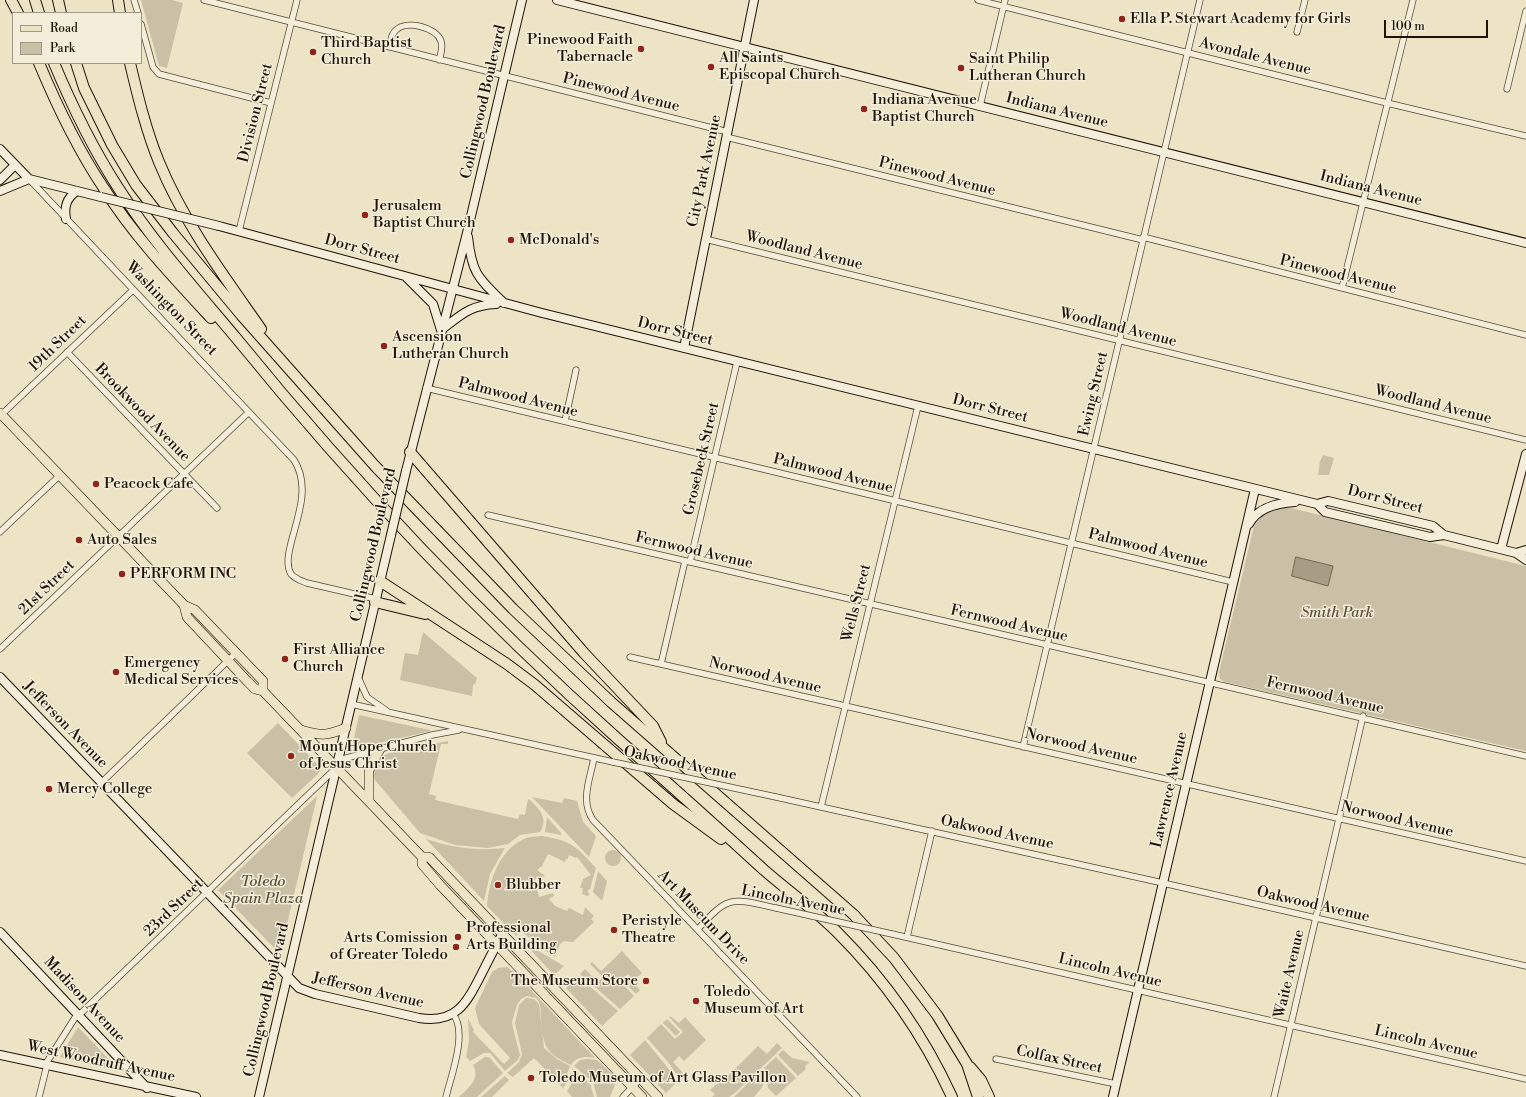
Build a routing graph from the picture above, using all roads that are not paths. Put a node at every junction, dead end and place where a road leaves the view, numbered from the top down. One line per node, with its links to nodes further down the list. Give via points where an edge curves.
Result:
1 (11, 0): 18 (highway)
2 (35, 0): 19 (highway)
3 (58, 0): 20 (highway)
4 (118, 0): 21 (highway)
5 (134, 0): 22 (street)
6 (204, 0): 23 (street, Pinewood Avenue)
7 (297, 0): 23 (street, Division Street)
8 (522, 0): 34 (street, Collingwood Boulevard)
9 (557, 0): 27 (street, Indiana Avenue)
10 (754, 0): 27 (street, City Park Avenue)
11 (978, 0): 16 (street, Avondale Avenue)
12 (1005, 0): 16 (street)
13 (1200, 0): 28 (street, Ewing Street)
14 (1305, 0): 25 (street)
15 (1413, 0): 37 (street)
16 (1003, 7): 28 (street, Avondale Avenue); 38 (street)
17 (1526, 11): 35 (street)
18 (17, 12)
19 (39, 12)
20 (61, 12)
21 (120, 12)
22 (138, 12)
23 (292, 23): 26 (street, Pinewood Avenue); 36 (street, Division Street)
24 (142, 28): 36 (street, via 153,67 159,74)
25 (1297, 32)
26 (390, 47): 29 (street, Pinewood Avenue); 29 (street, via 393,33 400,28 412,26 429,30 437,34 441,40)
27 (745, 48): 38 (street, Indiana Avenue); 39 (street, City Park Avenue)
28 (1187, 53): 37 (street, Avondale Avenue); 42 (street, Ewing Street)
29 (439, 60): 34 (street, Pinewood Avenue)
30 (39, 64): 68 (highway, via 73,138 103,188 187,293)
31 (54, 64): 68 (highway, via 86,133 117,186 179,269)
32 (76, 64): 65 (highway, via 84,88 112,145 136,185 242,316)
33 (130, 64): 65 (highway, via 150,138 180,206 205,248)
34 (504, 76): 39 (street, Pinewood Avenue); 51 (street, Collingwood Boulevard)
35 (1507, 89)
36 (271, 103): 50 (street, Division Street)
37 (1387, 103): 40 (street, Avondale Avenue); 48 (street)
38 (980, 106): 42 (street, Indiana Avenue)
39 (727, 134): 52 (street, City Park Avenue); 53 (street, Pinewood Avenue)
40 (1526, 136)
41 (0, 149): 43 (street, Washington Street)
42 (1164, 152): 48 (street, Indiana Avenue); 53 (street, Ewing Street)
43 (16, 165): 44 (street, Washington Street); 45 (street)
44 (29, 179): 46 (street); 47 (street, Dorr Street); 49 (street, Washington Street)
45 (0, 180)
46 (0, 191)
47 (77, 191): 49 (street, via 65,205); 50 (street, Dorr Street, bridge)
48 (1363, 202): 54 (street, Indiana Avenue); 56 (street)
49 (66, 219): 58 (street, Washington Street)
50 (239, 231): 55 (street, Dorr Street)
51 (468, 233): 57 (street, Collingwood Boulevard); 59 (street, via 474,270 479,279)
52 (705, 239): 62 (street, Woodland Avenue); 63 (street, City Park Avenue)
53 (1143, 239): 56 (street, Pinewood Avenue); 62 (street, Ewing Street)
54 (1526, 243)
55 (404, 276): 57 (street, Dorr Street); 60 (street, via 433,304)
56 (1342, 288): 61 (street, Pinewood Avenue)
57 (452, 289): 59 (street, Dorr Street); 60 (street, Collingwood Boulevard)
58 (133, 290): 64 (street, 19th Street); 71 (street, Washington Street)
59 (504, 304): 60 (street, via 485,304 470,308); 63 (street, Dorr Street)
60 (442, 330): 69 (street, Collingwood Boulevard)
61 (1526, 335)
62 (1119, 340): 74 (street, Woodland Avenue); 75 (street, Ewing Street)
63 (684, 348): 66 (street, Dorr Street)
64 (68, 352): 72 (street, 19th Street); 79 (street, Brookwood Avenue)
65 (284, 362): 119 (highway, via 381,471 513,609 605,697)
66 (737, 362): 70 (street, Dorr Street); 78 (street, Grosebeck Street)
67 (576, 370): 73 (street)
68 (269, 378): 132 (highway, via 343,464 501,631)
69 (426, 388): 73 (street, Palmwood Avenue); 76 (street, Collingwood Boulevard)
70 (918, 406): 75 (street, Dorr Street); 82 (street, Wells Street)
71 (249, 412): 79 (street, 21st Street); 97 (street, Washington Street, via 284,448 297,465 303,482 289,559 292,574 307,583)
72 (1, 415): 80 (main road)
73 (565, 421): 78 (street, Palmwood Avenue)
74 (1526, 440)
75 (1093, 449): 81 (street, Dorr Street); 89 (street, Ewing Street)
76 (410, 452): 95 (street, Collingwood Boulevard, bridge); 119 (highway, via 584,653 652,726)
77 (1526, 454): 90 (street)
78 (714, 457): 82 (street, Palmwood Avenue); 94 (street, Grosebeck Street)
79 (184, 474): 84 (street, Brookwood Avenue); 88 (street, 21st Street)
80 (59, 476): 86 (street); 88 (main road)
81 (1255, 489): 83 (street, Dorr Street); 87 (street, Lawrence Avenue)
82 (895, 501): 89 (street, Palmwood Avenue); 98 (street, Wells Street)
83 (1306, 502): 87 (street, via 1270,506 1254,517); 90 (street, Dorr Street, via 1317,504 1328,501 1344,504 1433,526 1444,535)
84 (217, 508)
85 (488, 515): 94 (street, Fernwood Avenue)
86 (0, 532)
87 (1245, 532): 96 (street, Lawrence Avenue)
88 (118, 537): 99 (main road); 102 (street, 21st Street)
89 (1070, 543): 96 (street, Palmwood Avenue); 101 (street, Ewing Street)
90 (1501, 549): 92 (street, Dorr Street)
91 (1526, 550): 92 (street)
92 (1516, 553): 93 (street, Dorr Street)
93 (1526, 560)
94 (687, 562): 98 (street, Fernwood Avenue); 106 (street, Grosebeck Street)
95 (380, 581): 97 (street, Collingwood Boulevard); 100 (highway)
96 (1233, 582): 109 (street, Lawrence Avenue)
97 (375, 601): 100 (highway); 107 (street, Collingwood Boulevard)
98 (869, 603): 101 (street, Fernwood Avenue); 112 (street, Wells Street)
99 (184, 605): 103 (main road, via 194,610); 105 (main road, via 187,617)
100 (434, 616): 132 (highway, via 535,685 673,804)
101 (1046, 645): 109 (street, Fernwood Avenue); 118 (street, Ewing Street)
102 (0, 649)
103 (236, 653): 105 (street); 110 (main road, via 263,681)
104 (630, 657): 106 (street, Norwood Avenue)
105 (228, 661): 110 (main road, via 255,689); 124 (street)
106 (661, 664): 112 (street, Norwood Avenue)
107 (358, 676): 111 (street, Collingwood Boulevard); 113 (street, Oakwood Avenue, via 367,697)
108 (0, 677): 124 (street, Jefferson Avenue)
109 (1210, 682): 114 (street, Fernwood Avenue); 125 (street, Lawrence Avenue)
110 (263, 690): 117 (main road)
111 (351, 704): 113 (street, Oakwood Avenue); 115 (street, Collingwood Boulevard)
112 (845, 706): 118 (street, Norwood Avenue); 127 (street, Wells Street)
113 (390, 713): 116 (street, Oakwood Avenue)
114 (1363, 716): 121 (street, Fernwood Avenue); 128 (street, Waite Avenue)
115 (346, 728): 117 (main road, via 327,735); 123 (street, Collingwood Boulevard)
116 (461, 729): 120 (street, Oakwood Avenue); 122 (street, Oakwood Avenue)
117 (301, 730): 123 (main road)
118 (1023, 746): 125 (street, Norwood Avenue)
119 (664, 748): 149 (highway, via 854,915 915,984 945,1026)
120 (380, 749): 123 (street, Oakwood Avenue); 126 (main road, via 369,770)
121 (1526, 756)
122 (594, 758): 127 (street, Oakwood Avenue, bridge); 136 (street, Art Museum Drive, via 586,797 589,813)
123 (338, 763): 126 (main road); 134 (street, 23rd Street, via 316,790); 142 (street, Collingwood Boulevard)
124 (101, 783): 134 (street, Jefferson Avenue)
125 (1187, 783): 128 (street, Norwood Avenue); 133 (street, Lawrence Avenue)
126 (369, 801): 130 (main road)
127 (821, 807): 129 (street, Oakwood Avenue)
128 (1339, 819): 131 (street, Norwood Avenue); 135 (street, Waite Avenue)
129 (932, 831): 133 (street, Oakwood Avenue); 139 (street)
130 (422, 857): 138 (main road, via 429,857); 140 (main road, via 422,864)
131 (1526, 861)
132 (771, 876): 164 (highway, via 837,932 888,989 924,1042)
133 (1163, 883): 135 (street, Oakwood Avenue); 143 (street, Lawrence Avenue)
134 (208, 892): 142 (street, Jefferson Avenue); 144 (street, 23rd Street)
135 (1316, 918): 141 (street, Oakwood Avenue); 146 (street, Waite Avenue)
136 (698, 929): 139 (street, Lincoln Avenue, bridge, via 719,907 729,902 741,901); 163 (street, Art Museum Drive)
137 (0, 932): 144 (street, Madison Avenue)
138 (503, 933): 140 (street); 151 (main road)
139 (907, 937): 143 (street, Lincoln Avenue)
140 (497, 944): 145 (street, via 466,1002); 154 (main road)
141 (1526, 966)
142 (286, 977): 145 (street, Jefferson Avenue, via 308,992 391,1012 428,1020); 158 (street, Collingwood Boulevard)
143 (1138, 990): 146 (street, Lincoln Avenue); 153 (street, Lawrence Avenue)
144 (78, 1014): 150 (street, 23rd Street); 155 (street, Madison Avenue)
145 (453, 1014): 159 (street, via 459,1027 459,1042)
146 (1291, 1025): 152 (street, Lincoln Avenue); 168 (street, Waite Avenue)
147 (0, 1054): 150 (street, West Woodruff Avenue)
148 (996, 1059): 153 (street, Colfax Street)
149 (967, 1064): 165 (highway); 166 (highway, via 982,1080)
150 (46, 1065): 155 (street, West Woodruff Avenue); 156 (street, 23rd Street)
151 (640, 1079): 154 (street); 162 (main road)
152 (1526, 1079)
153 (1116, 1084): 167 (street, Lawrence Avenue)
154 (632, 1086): 160 (street); 161 (main road)
155 (147, 1088): 157 (street, West Woodruff Avenue)
156 (39, 1097)
157 (196, 1097)
158 (259, 1097)
159 (446, 1097)
160 (623, 1097)
161 (642, 1097)
162 (658, 1097)
163 (857, 1097)
164 (952, 1097)
165 (978, 1097)
166 (989, 1097)
167 (1113, 1097)
168 (1274, 1097)

